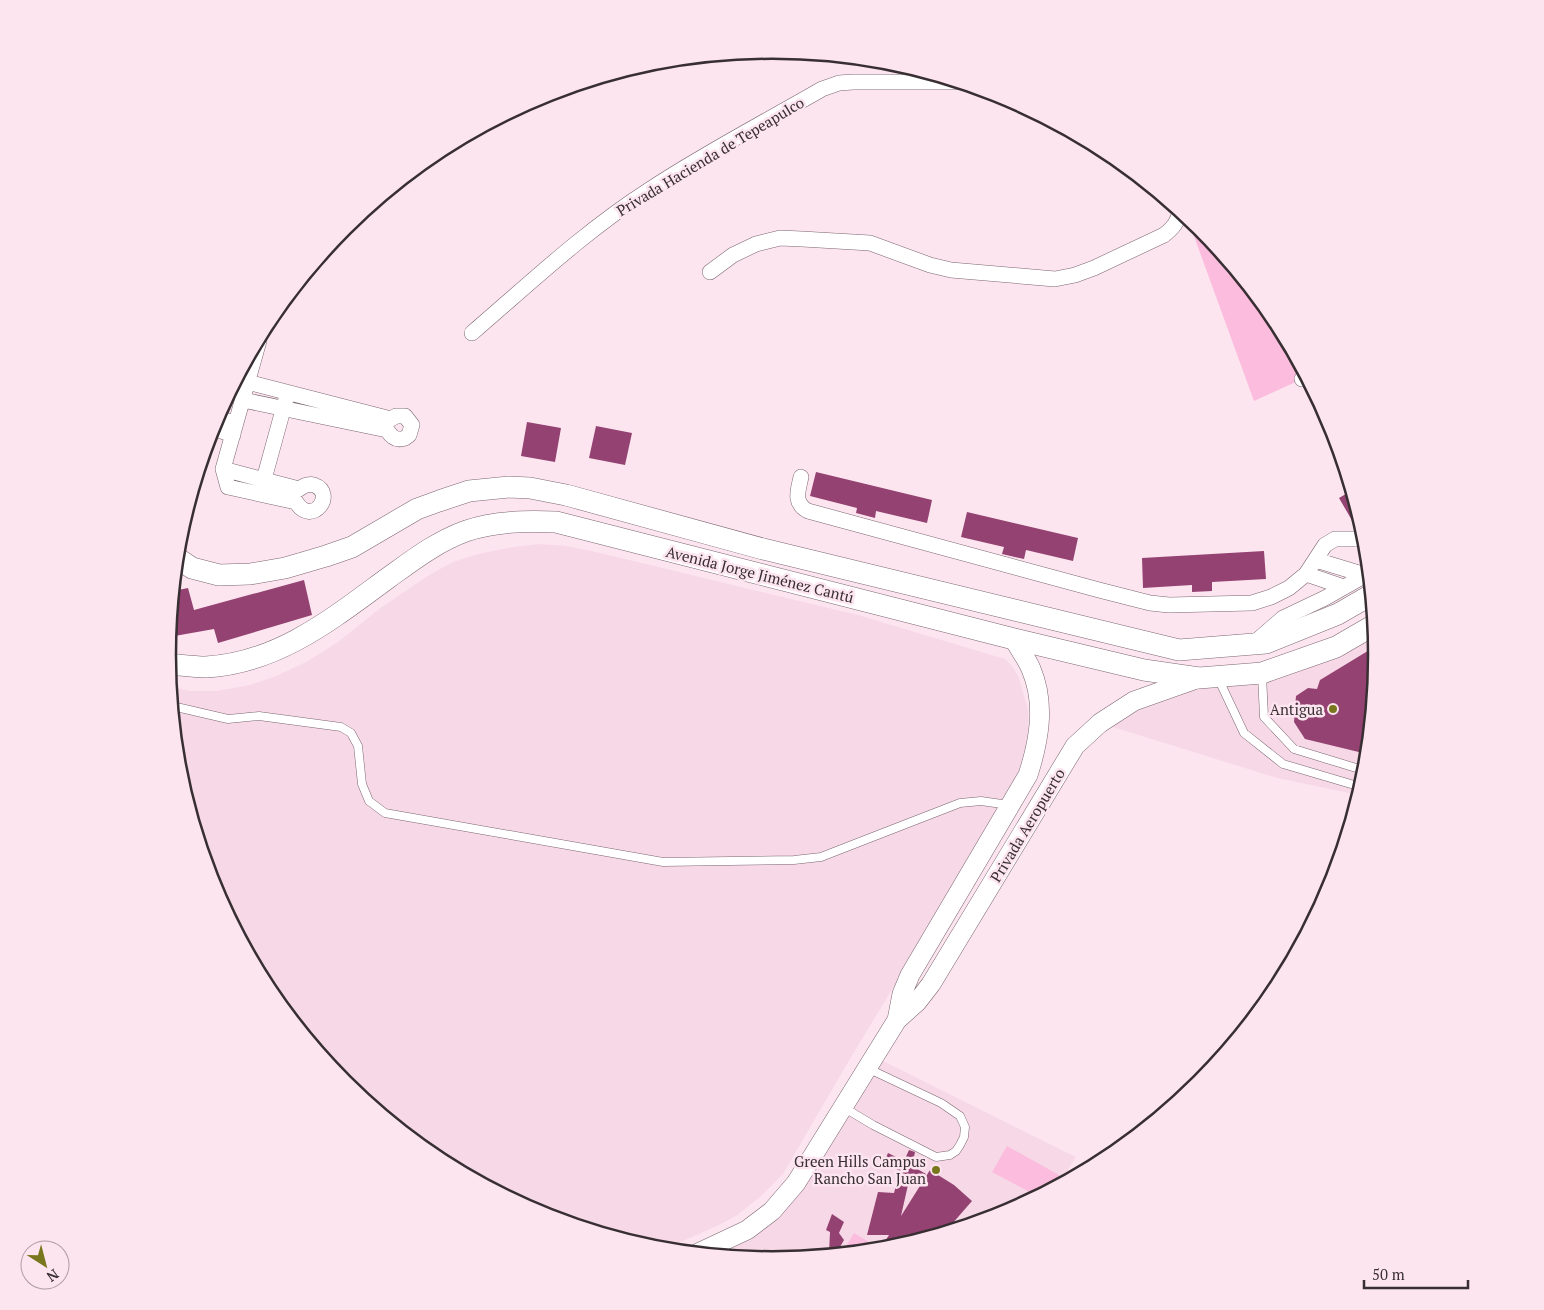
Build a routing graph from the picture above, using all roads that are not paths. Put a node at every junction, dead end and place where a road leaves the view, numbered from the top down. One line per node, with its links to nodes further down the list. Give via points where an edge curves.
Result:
1 (936, 82): 4 (street, Privada Hacienda de Tepeapulco, via 853,82 822,88 629,204 597,227)
2 (1178, 219): 3 (street, via 1164,235 1094,268 1055,279 951,270 870,243 780,238 756,244 733,255)
3 (710, 272)
4 (472, 333)
5 (254, 361): 6 (street)
6 (248, 382): 7 (street); 8 (street)
7 (288, 392): 9 (street); 9 (street, via 334,412)
8 (243, 400): 9 (street); 12 (street)
9 (284, 408): 12 (street, via 262,487 228,487 224,469)
10 (223, 422): 12 (street)
11 (220, 428): 12 (street)
12 (234, 429)
13 (801, 477): 17 (street, via 798,501 808,511 1150,603 1252,602 1289,588)
14 (1357, 538): 15 (street, via 1335,538 1325,545)
15 (1316, 560): 17 (street); 18 (street)
16 (183, 562): 24 (main road, Avenida Jorge Jiménez Cantú, via 192,568 219,575 285,568 352,547 417,510 469,491 530,488 575,497 763,549 1179,650)
17 (1306, 574): 21 (street)
18 (1363, 579)
19 (1364, 582): 21 (street)
20 (1364, 586): 24 (main road, Avenida Jorge Jiménez Cantú, via 1338,614 1266,643)
21 (1344, 587): 24 (street, via 1283,618)
22 (1367, 629): 26 (main road, Avenida Jorge Jiménez Cantú, via 1336,647)
23 (1014, 639): 25 (main road, Avenida Jorge Jiménez Cantú, via 556,522 511,521 467,531 429,548 328,622 284,648 225,664 205,667); 27 (main road, Avenida Jorge Jiménez Cantú, via 1144,670); 31 (street, Privada Aeropuerto, via 1032,669 1040,706 1033,761)
24 (1253, 644)
25 (176, 665)
26 (1262, 673): 27 (main road, Avenida Jorge Jiménez Cantú); 29 (lane, via 1264,717 1294,749)
27 (1208, 677): 30 (lane, via 1244,733 1283,764); 32 (street, Privada Aeropuerto, via 1134,701 1100,723 1075,746 931,984)
28 (178, 707): 31 (lane, via 228,719 258,716 341,727 351,733 358,746 362,784 369,801 385,813 663,862 821,857 960,803 981,801)
29 (1357, 768)
30 (1354, 785)
31 (1011, 805): 32 (street, Privada Aeropuerto, via 910,974 902,994)
32 (898, 1020): 33 (street, Privada Aeropuerto)
33 (867, 1068): 34 (street, Privada Aeropuerto); 34 (lane, via 941,1103 960,1116 965,1127 960,1145 950,1155 936,1157)
34 (843, 1107): 35 (street, Privada Aeropuerto, via 796,1183 772,1211 747,1230)
35 (710, 1248)

